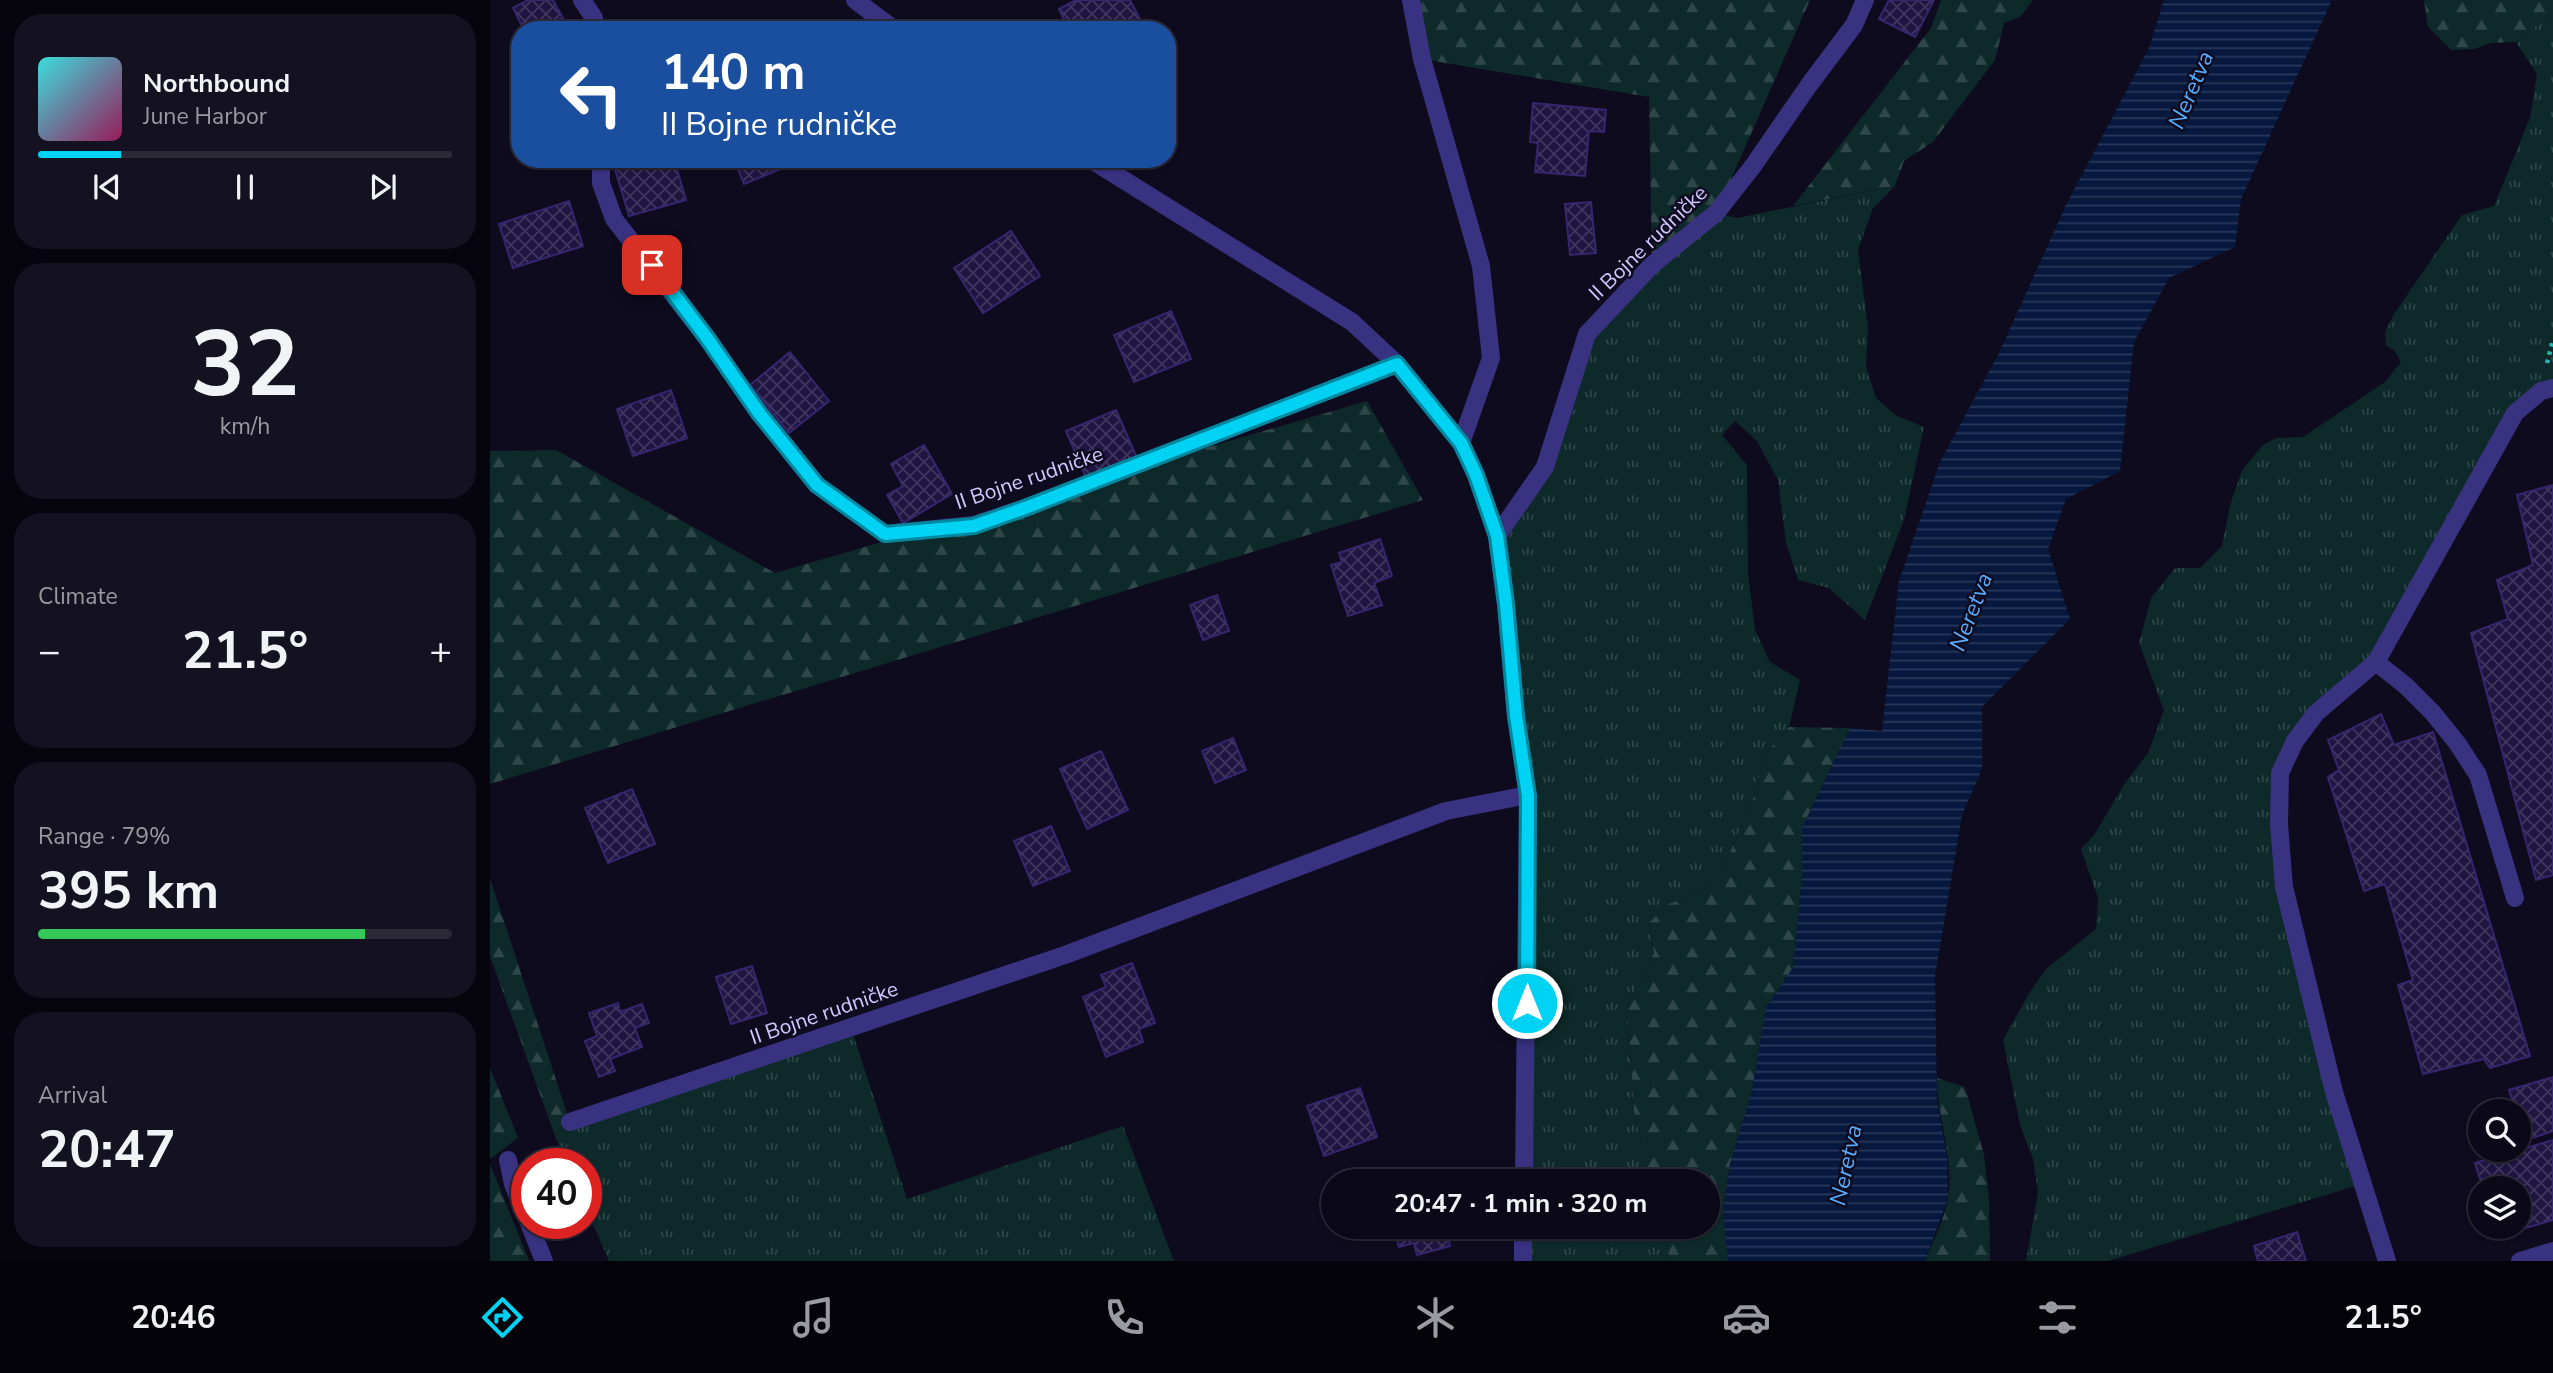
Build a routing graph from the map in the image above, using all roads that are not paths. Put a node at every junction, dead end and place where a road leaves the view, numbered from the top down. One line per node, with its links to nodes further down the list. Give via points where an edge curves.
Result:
1 (582, 0): 5 (street)
2 (855, 0): 6 (street)
3 (1411, 0): 11 (street, via 1422,59 1480,266 1491,358)
4 (1865, 0): 12 (street, II Bojne rudničke, via 1854,24 1716,214 1652,265 1587,334 1545,467)
5 (594, 21)
6 (883, 21)
7 (601, 168): 9 (street, II Bojne rudničke, via 601,183 614,219 759,413 817,485 885,534 974,526)
8 (1104, 168): 9 (street, via 1352,322)
9 (1397, 364): 11 (street)
10 (2553, 388): 13 (street, via 2540,391 2515,412)
11 (1461, 443): 12 (street)
12 (1497, 536): 14 (street)
13 (2376, 662): 15 (street, via 2433,713 2478,775); 25 (street, via 2316,713 2295,741 2280,773 2279,824 2284,887 2300,958 2334,1092)
14 (1528, 796): 16 (street, II Bojne rudničke, via 1446,811 1065,955); 18 (street)
15 (2515, 898)
16 (570, 1122)
17 (508, 1160): 19 (street)
18 (1524, 1169)
19 (511, 1174)
20 (535, 1239): 23 (street)
21 (1523, 1239): 24 (street)
22 (2553, 1251): 26 (street)
23 (544, 1261)
24 (1523, 1261)
25 (2387, 1261)
26 (2520, 1261)

